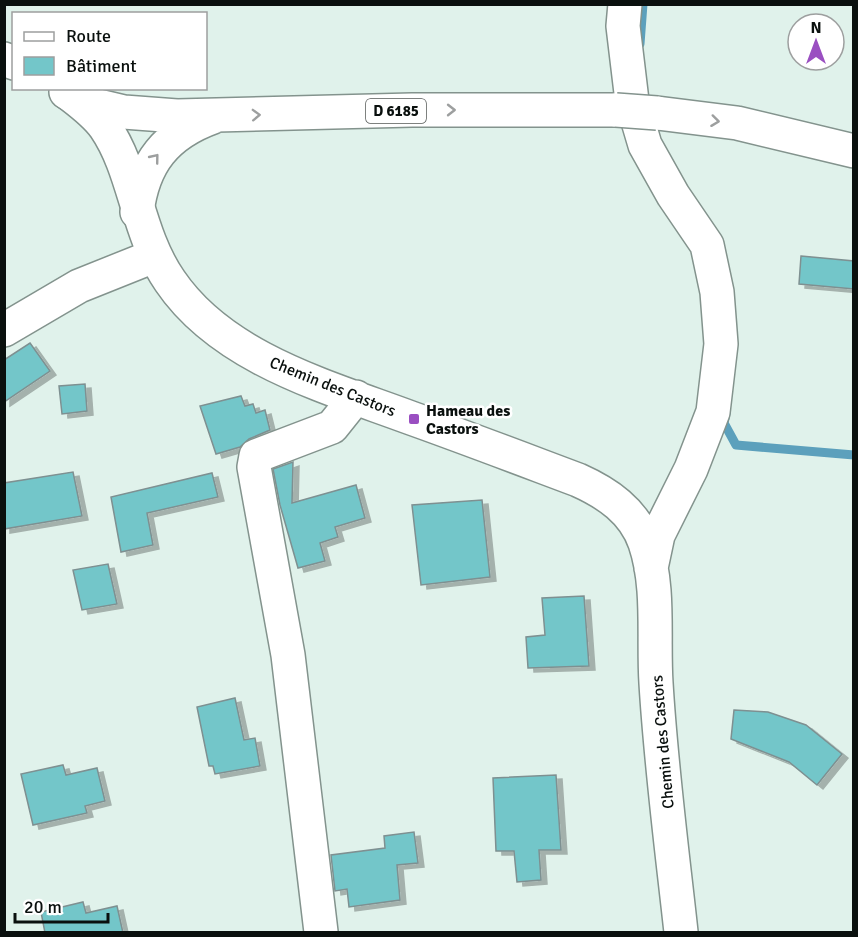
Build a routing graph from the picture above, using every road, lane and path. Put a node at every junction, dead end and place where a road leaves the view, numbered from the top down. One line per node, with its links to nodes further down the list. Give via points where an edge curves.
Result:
1 (625, 4): 9 (main road, via 622,27 632,101 645,145 707,246 717,292 721,344 713,412 691,469 658,535)
2 (63, 90): 3 (main road, D 6185, via 86,103 124,112); 5 (main road, Chemin des Castors, via 89,109 113,141)
3 (216, 116): 4 (main road, D 6185, one-way to 4, bridge, via 412,110 616,110 737,123); 5 (main road, one-way to 3, via 143,179 159,154 187,128)
4 (854, 151)
5 (137, 212): 6 (main road, Chemin des Castors)
6 (154, 256): 7 (main road, via 78,286); 8 (main road, Chemin des Castors, via 191,307 242,347)
7 (4, 330)
8 (356, 397): 9 (main road, Chemin des Castors, via 604,492 626,511 635,525 645,542); 10 (main road, via 332,427 256,456 254,466 288,656)
9 (651, 568): 11 (main road, Chemin des Castors, via 656,684)
10 (321, 933)
11 (681, 933)

